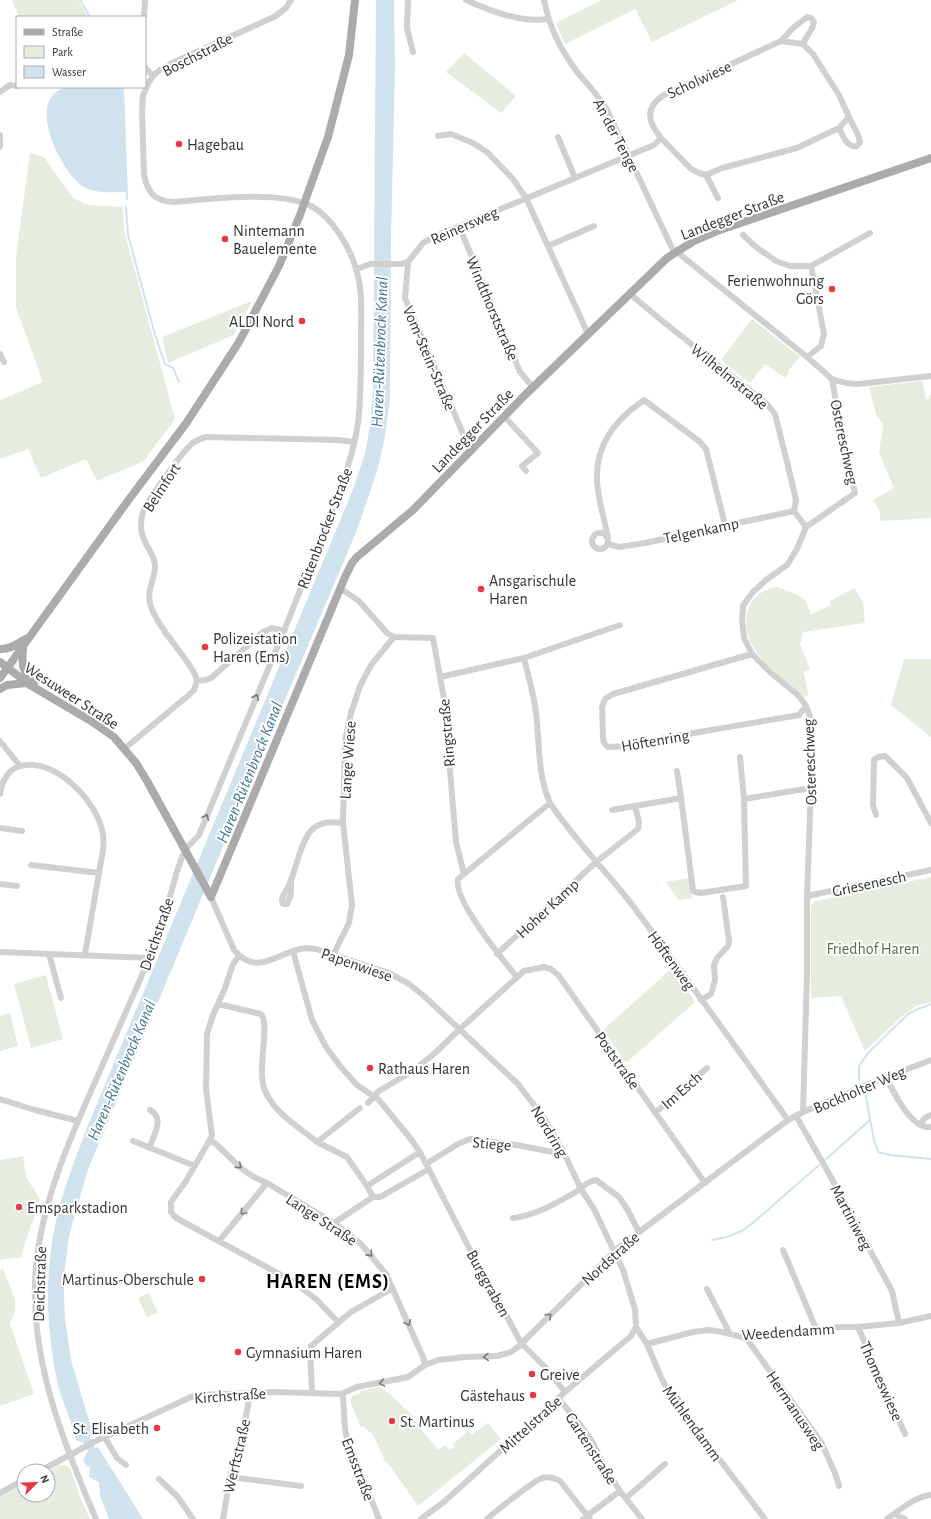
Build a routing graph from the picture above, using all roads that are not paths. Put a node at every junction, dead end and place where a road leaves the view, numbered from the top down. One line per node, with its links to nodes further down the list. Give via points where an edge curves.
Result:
1 (145, 0): 7 (street)
2 (291, 0): 13 (street, Boschstraße, via 286,8 274,17 170,64)
3 (356, 0): 29 (main road, via 349,56 328,137)
4 (408, 0): 11 (street, via 408,32)
5 (466, 0): 8 (street, via 492,11 518,17)
6 (544, 0): 8 (street, An der Tenge)
7 (144, 16)
8 (548, 19): 23 (street, An der Tenge, via 561,47 601,99)
9 (781, 41): 10 (street); 10 (street, Scholwiese, via 807,17 814,22); 21 (street, Scholwiese, via 656,100 650,111 650,120)
10 (803, 44): 16 (street, via 823,68)
11 (413, 52)
12 (146, 68): 13 (street)
13 (154, 75): 29 (street, Boschstraße, via 143,95 142,111 144,175 147,186 155,197 166,202 174,202 280,197)
14 (16, 86): 15 (street, via 10,85)
15 (0, 92)
16 (849, 117): 17 (street); 17 (street, via 860,142 857,146 848,144)
17 (839, 128): 25 (street, via 797,148 722,168)
18 (0, 135): 22 (street)
19 (438, 136): 27 (street, via 451,134 487,152 513,179)
20 (558, 137): 26 (street)
21 (661, 138): 23 (street); 25 (street, Scholwiese, via 691,169)
22 (0, 147)
23 (630, 155): 26 (street, Reinersweg); 35 (street, An der Tenge)
24 (931, 158): 35 (main road, Landegger Straße, via 717,232)
25 (706, 175): 28 (street)
26 (575, 178): 27 (street, Reinersweg)
27 (526, 198): 30 (street, Reinersweg); 34 (street)
28 (718, 198)
29 (304, 203): 38 (street, Rütenbrocker Straße, via 312,206 337,230); 58 (main road, via 279,266 239,342 187,422)
30 (459, 226): 36 (street, Reinersweg, via 423,243); 46 (street, Windthorststraße, via 520,372)
31 (594, 226): 34 (street)
32 (870, 233): 37 (street)
33 (744, 235): 37 (street, via 776,261 790,266)
34 (548, 246): 40 (street)
35 (676, 252): 39 (main road, Landegger Straße); 42 (street, Ostereschweg)
36 (408, 262): 38 (street, via 370,264); 49 (street, Vom-Stein-Straße, via 404,298)
37 (810, 266): 42 (street, via 824,334 821,346)
38 (357, 269): 48 (street, Rütenbrocker Straße, via 361,322 359,414)
39 (629, 293): 40 (main road, Landegger Straße); 51 (street, Wilhelmstraße, via 767,404 775,414 796,500)
40 (588, 334): 46 (main road, Landegger Straße)
41 (0, 354): 43 (street)
42 (807, 356): 45 (street, Ostereschweg)
43 (4, 362)
44 (931, 376): 45 (street, via 858,384)
45 (832, 379): 53 (street, Ostereschweg, via 848,471 855,493)
46 (533, 387): 47 (main road, Landegger Straße)
47 (504, 416): 49 (main road, Landegger Straße); 50 (street, via 538,453 522,466)
48 (354, 442): 56 (street, Rütenbrocker Straße, via 346,472); 67 (street, Belmfort, via 206,437 195,441 185,451 156,490 144,510 142,519 144,542 155,566 149,589 150,606 194,671)
49 (470, 450): 54 (main road, Landegger Straße, via 413,510 357,557)
50 (526, 471)
51 (794, 511): 52 (street, Telgenkamp); 53 (street)
52 (725, 525): 52 (street, Telgenkamp, via 626,546 619,547 608,542 597,482 599,457 611,430 627,412 644,400 700,441 706,449)
53 (806, 527): 61 (street, Ostereschweg, via 787,565 767,579 743,606 744,638)
54 (341, 589): 57 (street, via 359,601 387,633); 98 (main road, Landegger Straße)
55 (620, 625): 62 (street, Ringstraße)
56 (284, 631): 67 (street, via 267,629 211,678); 89 (street, Rütenbrocker Straße, one-way to 56, via 199,834)
57 (394, 636): 65 (street, via 433,638); 86 (street, Lange Wiese, via 371,665 350,713 345,741)
58 (28, 638): 59 (main road); 60 (main road, via 10,648)
59 (23, 647): 64 (main road); 70 (main road, via 22,661 25,674)
60 (0, 649)
61 (752, 654): 71 (street, Ostereschweg, via 799,696); 71 (street, Höftenring, via 613,694 605,699 602,707 604,743 608,747 628,746 799,715)
62 (524, 658): 65 (street, Ringstraße); 81 (street, via 536,711 541,775)
63 (0, 662): 64 (main road, Wesuweer Straße)
64 (7, 669): 66 (main road); 68 (main road, Wesuweer Straße)
65 (440, 677): 94 (street, Ringstraße, via 456,842)
66 (0, 678)
67 (197, 681): 73 (street, via 190,694)
68 (27, 683): 69 (main road, via 7,685); 70 (main road, Wesuweer Straße)
69 (0, 689)
70 (42, 692): 73 (main road, Wesuweer Straße, via 103,728)
71 (806, 706): 77 (street, Ostereschweg, via 810,717)
72 (0, 741): 75 (street)
73 (124, 749): 89 (main road, Wesuweer Straße, via 147,781)
74 (740, 757): 80 (street)
75 (20, 766): 78 (street, via 9,772 1,786); 93 (street, via 28,764 48,768 59,774 77,789 92,807 102,826 104,838)
76 (677, 771): 79 (street)
77 (811, 788): 80 (street); 99 (street, Ostereschweg)
78 (0, 794)
79 (681, 798): 80 (street, via 693,890 697,893 746,886); 82 (street)
80 (744, 799)
81 (550, 803): 90 (street, Höftenweg); 94 (street)
82 (635, 806): 83 (street); 90 (street, Hoher Kamp, via 638,829)
83 (612, 810)
84 (876, 815): 85 (street, via 873,805 874,760 885,756 907,778)
85 (931, 823)
86 (343, 824): 95 (street, Lange Wiese, via 330,822 313,828 306,837); 106 (street, Lange Wiese, via 352,905 350,923)
87 (0, 828): 88 (street)
88 (22, 831)
89 (185, 850): 98 (main road, Wesuweer Straße); 108 (street, Deichstraße)
90 (596, 862): 105 (street, Hoher Kamp); 111 (street, Höftenweg, via 622,892)
91 (31, 865): 93 (street)
92 (931, 870): 99 (street, Griesenesch)
93 (99, 873): 104 (street)
94 (464, 874): 105 (street, Ringstraße, via 457,882 462,898)
95 (291, 881)
96 (0, 884): 97 (street)
97 (17, 886)
98 (210, 894): 107 (street, via 229,941)
99 (807, 896): 122 (street, Ostereschweg)
100 (723, 897): 111 (street, via 728,946 714,965 715,980 711,994)
101 (293, 951): 106 (street, Papenwiese, via 306,948); 107 (street, Papenwiese, via 258,963); 117 (street, Burggraben, via 312,1020 326,1047 357,1085)
102 (0, 952): 103 (street)
103 (49, 954): 104 (street); 110 (street)
104 (85, 954): 108 (street)
105 (497, 954): 109 (street, Ringstraße)
106 (333, 955): 113 (street, Papenwiese, via 398,978 424,996)
107 (239, 956): 112 (street, via 233,964)
108 (150, 958): 127 (street, Deichstraße)
109 (517, 977): 113 (street); 123 (street, Poststraße, via 529,969 544,967 556,972)
110 (61, 998)
111 (701, 1000): 126 (street, Höftenweg)
112 (218, 1004): 130 (street, via 208,1034 206,1056 206,1089 212,1132); 132 (street, via 261,1014 264,1017 266,1024 261,1072 263,1088 275,1108)
113 (459, 1030): 117 (street, via 411,1072); 134 (street, Nordring, via 518,1084 544,1118)
114 (931, 1060): 116 (street, Bockholter Weg)
115 (707, 1068): 123 (street, Im Esch)
116 (886, 1077): 122 (street, Bockholter Weg); 128 (street, via 907,1113)
117 (374, 1096): 119 (street); 135 (street, Burggraben)
118 (0, 1099): 127 (street)
119 (368, 1102)
120 (360, 1108): 132 (street)
121 (150, 1110): 133 (street, via 157,1115 158,1123)
122 (803, 1112): 124 (street, Bockholter Weg)
123 (655, 1113): 139 (street, Poststraße)
124 (796, 1116): 126 (street, Bockholter Weg); 153 (street, Martiniweg, via 892,1292)
125 (931, 1116): 128 (street)
126 (788, 1120): 139 (street, Nordstraße)
127 (78, 1121): 169 (street, Deichstraße, via 50,1196 41,1234 35,1286 37,1333 52,1400)
128 (920, 1124): 129 (street)
129 (931, 1127)
130 (210, 1140): 136 (street); 138 (street, Lange Straße, one-way to 138, via 242,1169)
131 (133, 1141): 133 (street)
132 (317, 1142): 140 (street, via 347,1157)
133 (149, 1148): 136 (street)
134 (563, 1151): 137 (street, Stiege, via 553,1152 470,1139 458,1144); 141 (street, Nordring)
135 (420, 1152): 137 (street, Burggraben); 140 (street)
136 (195, 1166): 146 (street, via 171,1202 171,1212 178,1219)
137 (428, 1166): 142 (street, Stiege, via 380,1197); 159 (street, Burggraben, via 487,1284)
138 (267, 1183): 144 (street, Lange Straße); 146 (street, one-way to 146)
139 (705, 1183): 145 (street, Nordstraße)
140 (367, 1186): 142 (street)
141 (581, 1189): 143 (street, via 551,1206 526,1216); 145 (street, via 596,1180 608,1188 627,1209); 148 (street, Nordring)
142 (373, 1197): 144 (street)
143 (513, 1218)
144 (334, 1224): 149 (street, Lange Straße, one-way to 149, via 365,1249 381,1267)
145 (639, 1232): 148 (street, Nordstraße)
146 (218, 1241): 152 (street, via 301,1287)
147 (783, 1250): 156 (street)
148 (614, 1252): 154 (street, Mühlendamm, via 630,1291); 159 (street, Nordstraße, one-way to 148)
149 (393, 1288): 152 (street); 161 (street, Lange Straße, one-way to 161)
150 (707, 1289): 157 (street)
151 (931, 1316): 153 (street, Weedendamm)
152 (338, 1322): 162 (street, via 311,1346)
153 (899, 1323): 155 (street, Weedendamm)
154 (636, 1327): 160 (street, Mühlendamm); 163 (street, Mittelstraße, via 631,1336)
155 (858, 1327): 156 (street, Weedendamm); 167 (street, Thomeswiese)
156 (817, 1331): 158 (street, Weedendamm)
157 (730, 1334): 158 (street, Weedendamm); 160 (street, Weedendamm, via 709,1330)
158 (746, 1338): 177 (street, Hermanusweg, via 821,1442 836,1473)
159 (521, 1343): 161 (street, Nordstraße, one-way to 161, via 511,1352 497,1356 452,1358); 163 (street, Burggraben)
160 (647, 1344): 191 (street, Mühlendamm, via 669,1393)
161 (425, 1365): 165 (street, Nordstraße, one-way to 165, via 408,1377 357,1387)
162 (312, 1392): 164 (street, Kirchstraße); 165 (street, Kirchstraße)
163 (565, 1392): 166 (street, Mittelstraße)
164 (250, 1394): 168 (street, Kirchstraße, via 191,1397); 173 (street, Werftstraße)
165 (341, 1394): 187 (street, Emsstraße, via 347,1438)
166 (558, 1398): 178 (street, Gartenstraße, via 593,1443); 188 (street, Mittelstraße, via 445,1501)
167 (905, 1434)
168 (105, 1438): 169 (street, Kirchstraße); 172 (street, via 117,1458)
169 (69, 1455): 170 (street, Kirchstraße); 184 (street, Deichstraße)
170 (54, 1463)
171 (665, 1464): 181 (street, Gartenstraße)
172 (126, 1465)
173 (230, 1477): 176 (street); 186 (street, Werftstraße)
174 (159, 1480): 185 (street, via 177,1496)
175 (16, 1484): 179 (street)
176 (301, 1486)
177 (839, 1486)
178 (620, 1491): 181 (street, Gartenstraße); 183 (street)
179 (0, 1493)
180 (931, 1495): 182 (street, via 919,1498)
181 (626, 1498): 190 (street, Gartenstraße)
182 (894, 1514): 192 (street); 193 (street)
183 (587, 1518): 189 (street, via 560,1481 548,1477 537,1480)
184 (96, 1519)
185 (193, 1519)
186 (223, 1519)
187 (379, 1519)
188 (421, 1519)
189 (487, 1519)
190 (642, 1519)
191 (764, 1519)
192 (887, 1519)
193 (905, 1519)

